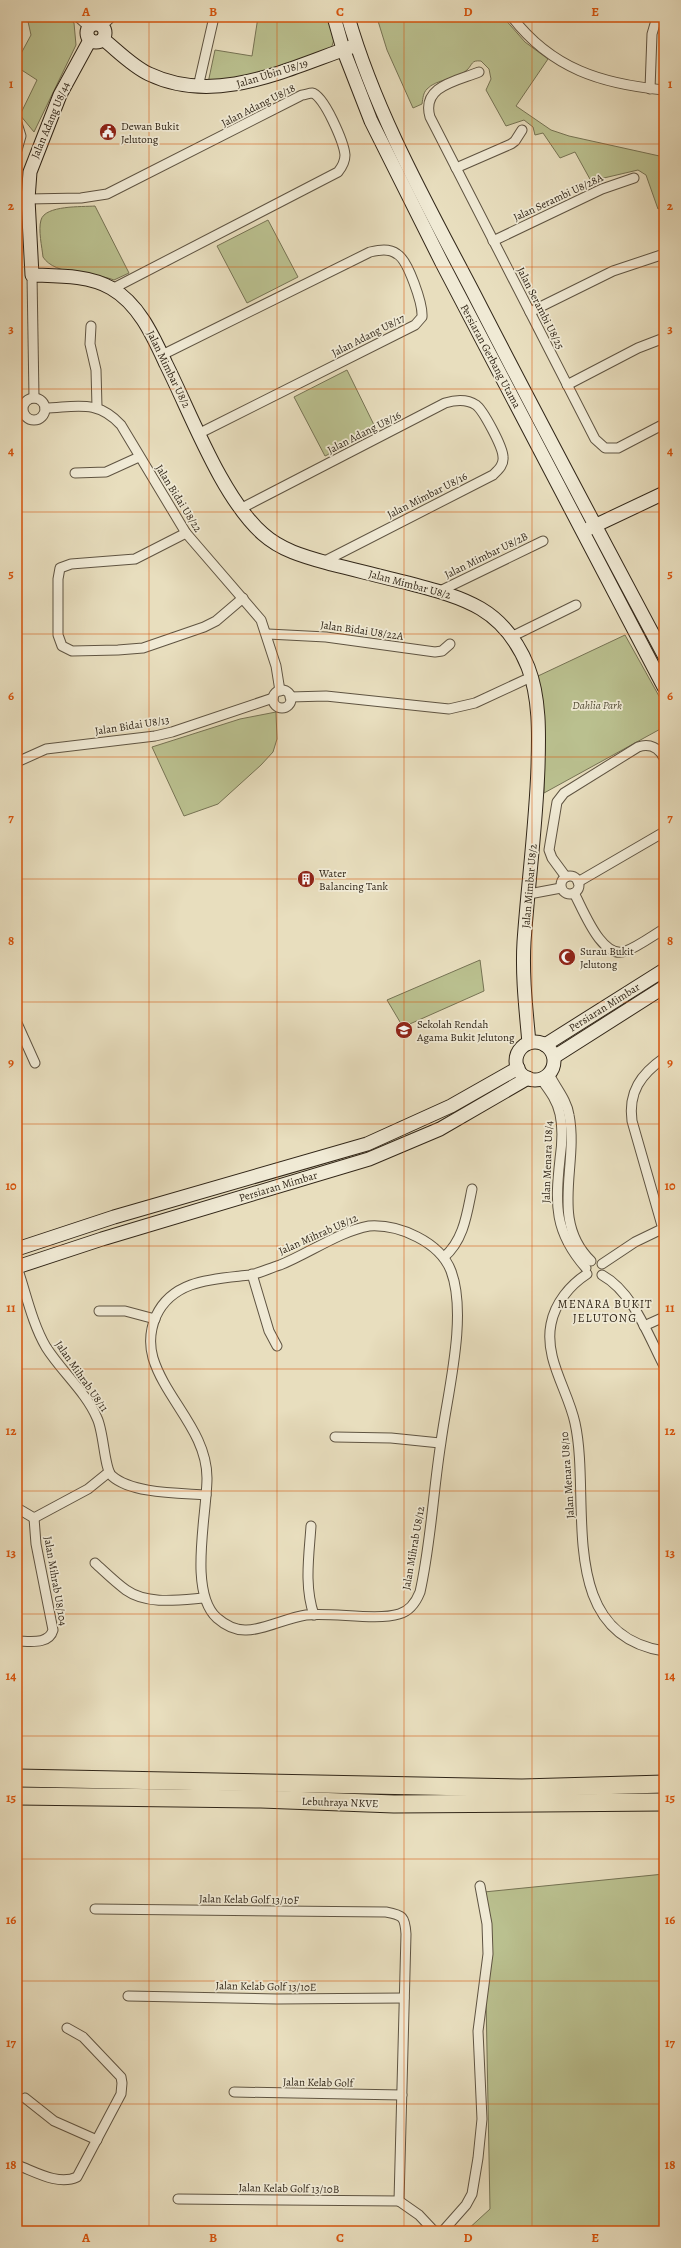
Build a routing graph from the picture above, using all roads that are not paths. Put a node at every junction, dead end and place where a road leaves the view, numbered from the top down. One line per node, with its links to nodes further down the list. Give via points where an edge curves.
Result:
1 (78, 17): 7 (street)
2 (214, 17): 12 (street)
3 (334, 17): 10 (street, Persiaran Gerbang Utama)
4 (348, 17): 9 (street, Persiaran Gerbang Utama)
5 (512, 17): 13 (street, via 529,37 579,71 611,83)
6 (657, 17): 13 (street, via 652,34)
7 (101, 23): 8 (street, via 106,32)
8 (97, 40): 12 (street, Jalan Ubin U8/19, via 148,73 173,83); 20 (street, Jalan Adang U8/44, via 60,95 32,163)
9 (356, 45): 10 (street, Jalan Ubin U8/19); 41 (street, Persiaran Gerbang Utama, via 377,98 442,233)
10 (343, 50): 12 (street, Jalan Ubin U8/19, via 253,81 222,86); 42 (street, Persiaran Gerbang Utama, via 371,121 442,263)
11 (479, 72): 18 (street, Jalan Serambi U8/25, via 433,92 427,104 430,117)
12 (195, 86)
13 (650, 88): 14 (street)
14 (664, 90)
15 (17, 123): 17 (street, via 21,136)
16 (522, 130): 18 (street, via 511,144)
17 (17, 150)
18 (456, 168): 21 (street, Jalan Serambi U8/25)
19 (634, 178): 21 (street, Jalan Serambi U8/28A, via 602,189)
20 (28, 199): 23 (street, Jalan Adang U8/44); 24 (street, Jalan Adang U8/18, via 81,198 107,194 302,95 312,93 318,97 327,109 344,149 344,162 338,172)
21 (493, 241): 25 (street, Jalan Serambi U8/25)
22 (664, 254): 25 (street, via 613,271)
23 (32, 275): 24 (street, Jalan Mimbar U8/2, via 82,279); 30 (street, Jalan Adang U8/44)
24 (112, 289): 28 (street, Jalan Mimbar U8/2, via 133,307 147,324)
25 (530, 312): 29 (street, Jalan Serambi U8/25)
26 (91, 326): 31 (street, via 90,344 96,370)
27 (664, 338): 29 (street, via 638,348)
28 (162, 355): 36 (street, Jalan Mimbar U8/2); 36 (street, Jalan Adang U8/17, via 370,252 392,251 403,259 422,308 422,317 414,325)
29 (567, 385): 34 (street, Jalan Serambi U8/25, via 595,439 605,448 618,448)
30 (34, 398): 32 (street, via 40,400); 33 (street, via 25,403)
31 (97, 407): 32 (street); 37 (street, Jalan Bidai U8/22, via 110,414 121,425)
32 (45, 408): 33 (street, via 44,415 35,420 28,418)
33 (20, 410)
34 (664, 424)
35 (490, 427): 40 (street, Jalan Adang U8/16, via 476,405 460,400 445,403); 45 (street, Jalan Mimbar U8/16, via 504,457 493,475)
36 (200, 433): 40 (street, Jalan Mimbar U8/2, via 220,475)
37 (139, 457): 38 (street, via 106,472); 43 (street, Jalan Bidai U8/22)
38 (75, 473)
39 (664, 493): 41 (street)
40 (242, 508): 45 (street, Jalan Mimbar U8/2, via 255,526 273,542 289,551)
41 (595, 525): 42 (street); 52 (street, Persiaran Gerbang Utama)
42 (583, 531): 54 (street, Persiaran Gerbang Utama)
43 (186, 533): 47 (street, Jalan Bidai U8/22); 47 (street, via 135,559 71,564 60,568 58,634 62,646 72,651 144,648 216,621)
44 (543, 541): 46 (street, Jalan Mimbar U8/2B)
45 (323, 562): 46 (street, Jalan Mimbar U8/2)
46 (440, 591): 50 (street, Jalan Mimbar U8/2, via 470,601 483,609)
47 (243, 598): 49 (street, Jalan Bidai U8/22, via 256,611)
48 (576, 605): 50 (street)
49 (268, 634): 51 (street, Jalan Bidai U8/22A, via 326,637 435,652 442,651); 55 (street, Jalan Bidai U8/22)
50 (511, 637): 53 (street, Jalan Mimbar U8/2)
51 (450, 644)
52 (664, 655)
53 (531, 677): 57 (street, via 475,703 449,709 326,696); 65 (street, Jalan Mimbar U8/2, via 537,712 539,750)
54 (664, 687)
55 (280, 691): 56 (street); 57 (street, via 286,692)
56 (273, 698): 57 (street, via 274,704 280,708 289,704); 59 (street, Jalan Bidai U8/13, via 172,732 46,749)
57 (290, 698)
58 (664, 758): 61 (street, via 656,748 643,746 561,795 555,810 549,850)
59 (17, 762)
60 (664, 832): 62 (street)
61 (566, 877): 62 (street, via 574,877); 63 (street, via 561,883)
62 (578, 882): 64 (street, via 578,890)
63 (561, 888): 64 (street, via 566,893); 65 (street)
64 (574, 893): 66 (street, via 598,937 614,952 626,951)
65 (529, 894): 70 (street, Jalan Mimbar U8/2, via 524,976)
66 (664, 929)
67 (664, 970): 71 (street, Persiaran Mimbar)
68 (664, 988): 72 (street, Persiaran Mimbar)
69 (17, 1023): 74 (street)
70 (529, 1043): 71 (street); 75 (street, via 517,1056)
71 (545, 1045): 72 (street)
72 (554, 1057): 76 (street, via 552,1069)
73 (664, 1058): 79 (street, via 652,1066 636,1086 630,1108)
74 (35, 1063)
75 (518, 1068): 77 (street); 80 (street, Persiaran Mimbar, via 451,1106 367,1144 114,1217)
76 (545, 1076): 77 (street); 84 (street, Jalan Menara U8/4, via 569,1114 568,1212 571,1232)
77 (528, 1078): 83 (street, Persiaran Mimbar, via 440,1129 369,1159)
78 (472, 1189): 81 (street, via 459,1236 452,1249)
79 (663, 1229): 82 (street, via 634,1242)
80 (17, 1249)
81 (444, 1256): 85 (street, Jalan Mihrab U8/12, via 399,1229 369,1226 353,1230 304,1255); 94 (street, Jalan Mihrab U8/12, via 455,1284 458,1307 455,1346)
82 (602, 1264): 84 (street, via 598,1261); 86 (street)
83 (17, 1267): 95 (street, Jalan Mihrab U8/11, via 42,1338 99,1422)
84 (588, 1267): 86 (street, via 594,1278); 104 (street, Jalan Menara U8/10, via 557,1306 550,1336 557,1373 575,1422 586,1575 594,1601 609,1623 630,1640)
85 (252, 1274): 89 (street, Jalan Mihrab U8/12, via 221,1276 181,1290 165,1299); 91 (street, via 267,1325)
86 (602, 1275): 90 (street, via 624,1293)
87 (98, 1311): 89 (street, via 129,1311)
88 (664, 1317): 90 (street)
89 (154, 1319): 96 (street, Jalan Mihrab U8/12, via 150,1338 153,1358 203,1450)
90 (644, 1326): 92 (street)
91 (277, 1346)
92 (664, 1366)
93 (335, 1438): 94 (street, via 398,1438)
94 (440, 1443): 102 (street, Jalan Mihrab U8/12, via 422,1582 412,1606 400,1614 392,1615)
95 (109, 1472): 96 (street, via 121,1481 150,1491); 98 (street, via 88,1489)
96 (206, 1495): 101 (street, Jalan Mihrab U8/12, via 202,1563)
97 (17, 1508): 98 (street)
98 (34, 1518): 103 (street, Jalan Mihrab U8/104, via 36,1544 53,1630 52,1635 45,1640)
99 (311, 1526): 102 (street, via 308,1581)
100 (95, 1563): 101 (street, via 126,1590 138,1596 164,1600)
101 (204, 1598): 102 (street, Jalan Mihrab U8/12, via 216,1618 240,1630 251,1630 284,1619)
102 (314, 1615)
103 (17, 1641)
104 (664, 1651)
105 (17, 1778): 106 (highway, Lebuhraya NKVE, via 522,1788)
106 (664, 1784)
107 (17, 1796): 108 (highway, Lebuhraya NKVE, via 261,1799 394,1804)
108 (664, 1802)
109 (480, 1886): 122 (street, via 487,1924 488,1954 478,2031 482,2120 478,2158 472,2194 466,2205)
110 (95, 1909): 112 (street, Jalan Kelab Golf 13/10F, via 386,1912 402,1917 405,1921)
111 (128, 1996): 112 (street, Jalan Kelab Golf 13/10E)
112 (404, 1998): 115 (street)
113 (66, 2028): 117 (street, via 83,2037 121,2077 121,2094)
114 (234, 2092): 115 (street, Jalan Kelab Golf)
115 (402, 2095): 120 (street)
116 (25, 2098): 117 (street, via 54,2121)
117 (97, 2140): 118 (street, via 77,2177 72,2180 58,2180)
118 (17, 2165)
119 (178, 2199): 120 (street, Jalan Kelab Golf 13/10B)
120 (399, 2201): 121 (street, via 419,2215)
121 (434, 2231)
122 (443, 2231)

